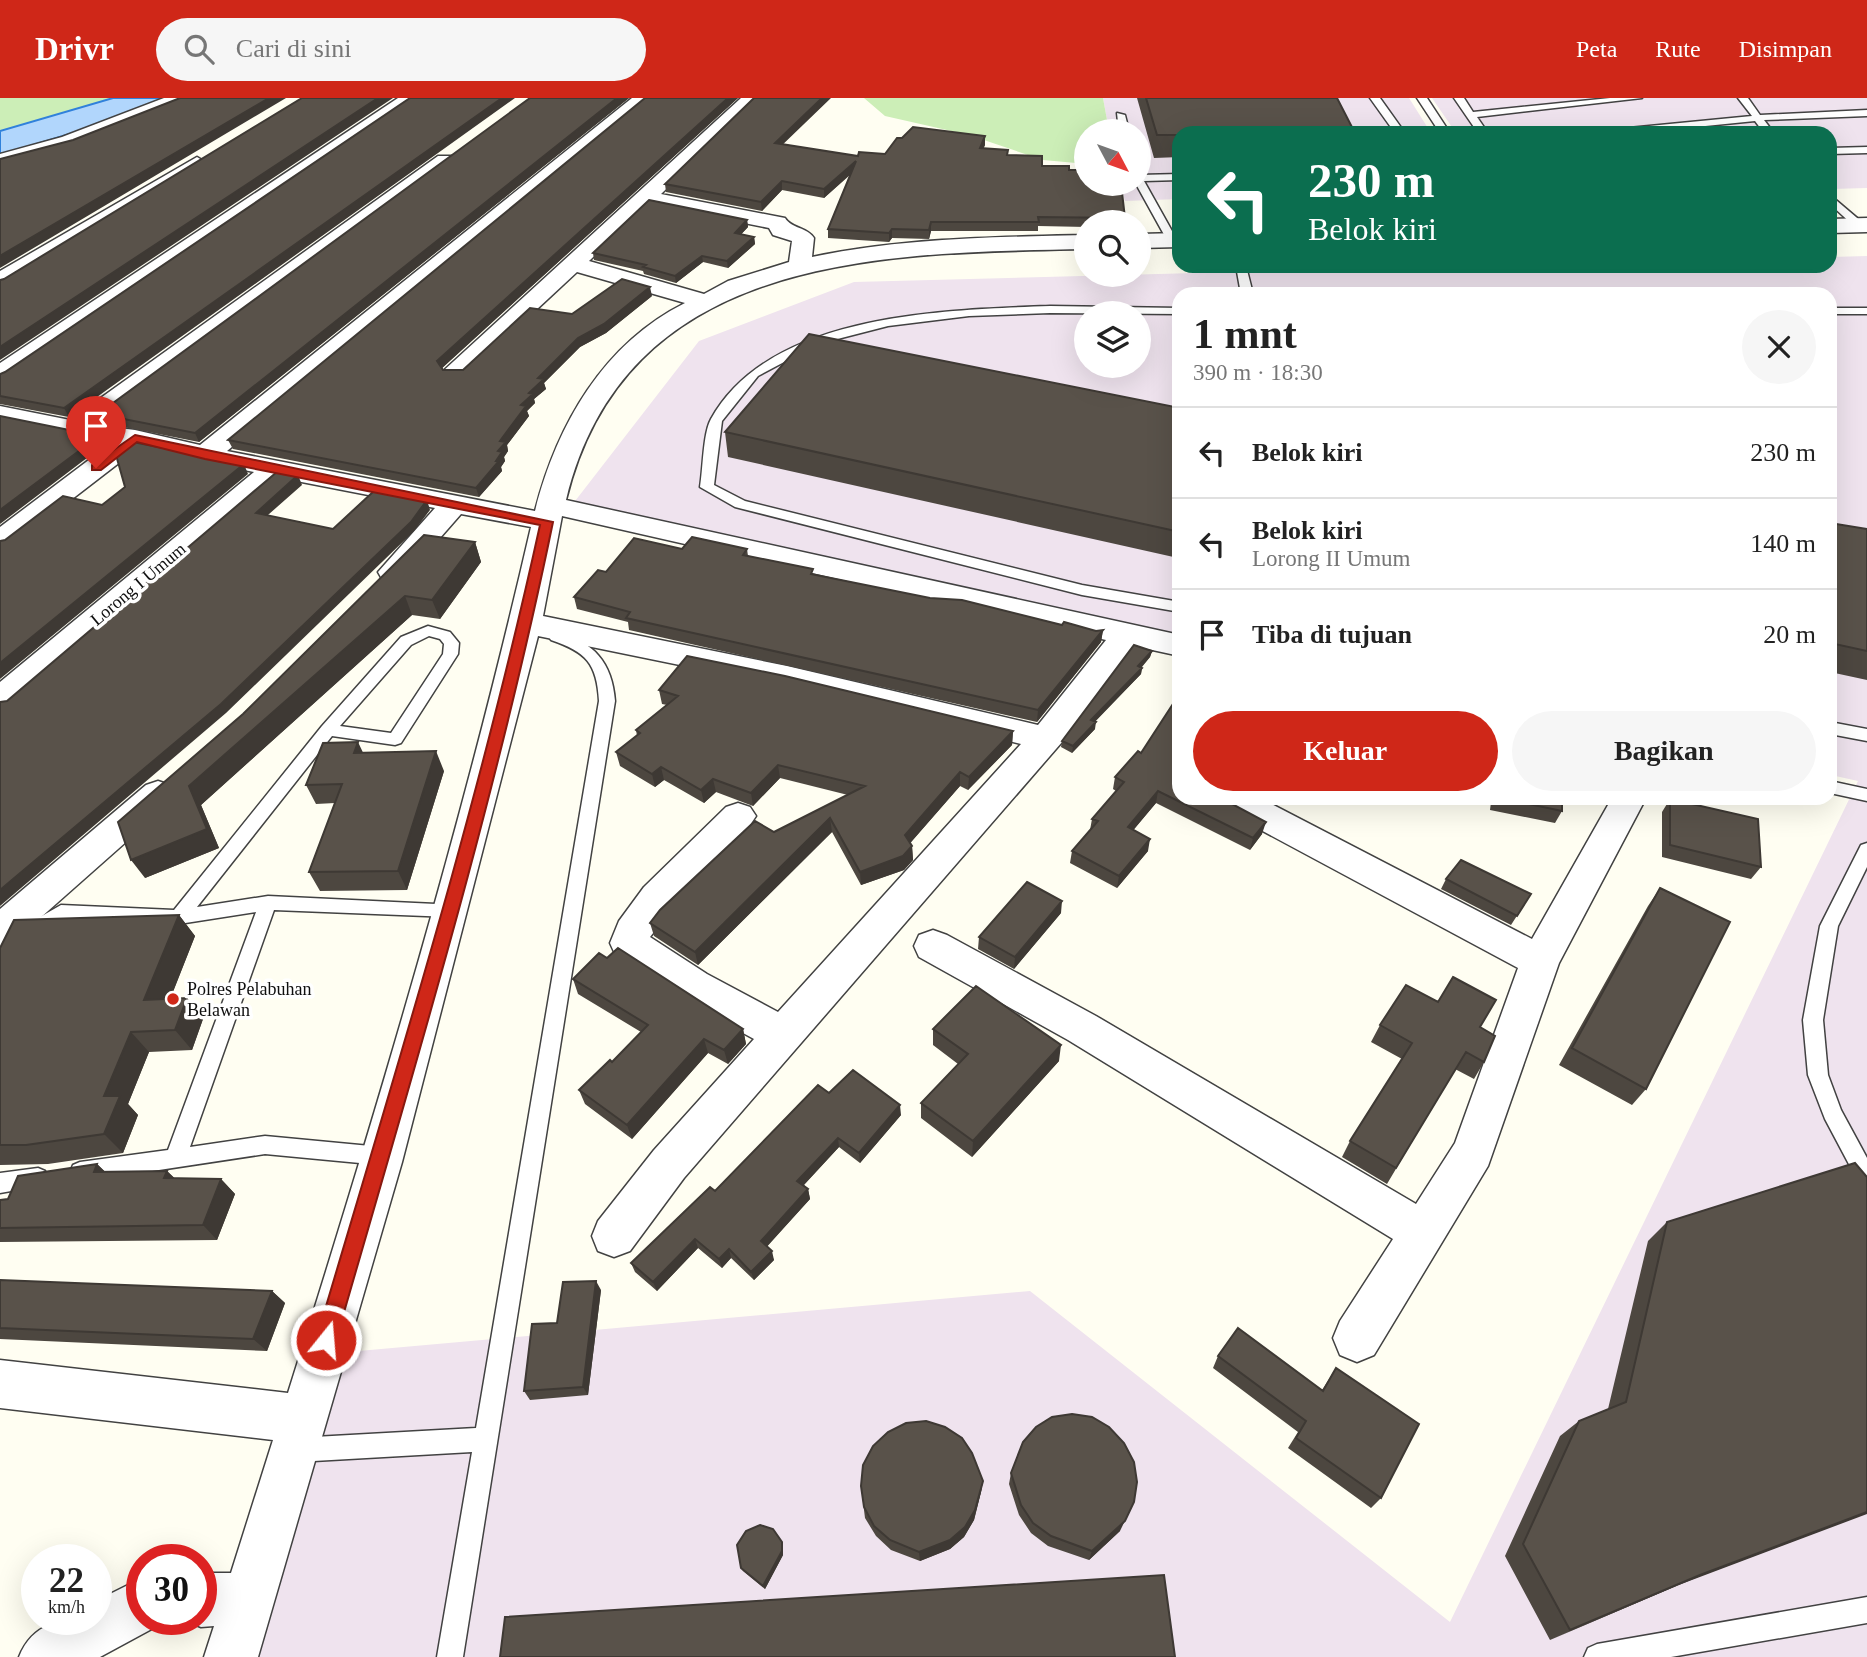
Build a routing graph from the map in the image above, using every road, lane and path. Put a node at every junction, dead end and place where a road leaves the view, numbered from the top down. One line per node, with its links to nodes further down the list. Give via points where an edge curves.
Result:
1 (180, 98): 24 (street, via 107,128)
2 (411, 98): 44 (street)
3 (644, 98): 48 (street)
4 (752, 98): 28 (street)
5 (1375, 98): 15 (lane)
6 (1422, 98): 16 (lane)
7 (1459, 98): 12 (lane)
8 (1637, 98): 12 (lane)
9 (1743, 98): 13 (lane)
10 (1867, 113): 13 (lane)
11 (1119, 115): 14 (lane)
12 (1471, 116): 17 (lane)
13 (1758, 118): 18 (lane); 19 (lane)
14 (1120, 119)
15 (1396, 126)
16 (1440, 126)
17 (1478, 126)
18 (1678, 126)
19 (1764, 126)
20 (464, 146): 46 (street)
21 (1867, 150): 22 (lane)
22 (1837, 151)
23 (216, 152): 38 (street)
24 (0, 160)
25 (1172, 177): 26 (lane)
26 (1152, 178)
27 (1149, 196): 32 (lane)
28 (646, 197): 36 (street); 37 (street, via 776,223 781,230 803,238)
29 (1837, 204): 30 (lane)
30 (1863, 225): 31 (street)
31 (1837, 226)
32 (1172, 233)
33 (1172, 240): 34 (street)
34 (1151, 241)
35 (1074, 242): 37 (street, via 927,246)
36 (574, 264): 39 (street); 43 (street)
37 (800, 266): 39 (street)
38 (0, 281)
39 (704, 301): 51 (street, via 637,347 597,393 568,451)
40 (1172, 311): 54 (lane, via 943,313 820,338 778,355 734,393 708,436 705,467 707,487 740,504 1082,590)
41 (1837, 311): 42 (lane)
42 (1867, 311)
43 (455, 372)
44 (0, 374)
45 (0, 414): 46 (street)
46 (74, 429): 47 (street)
47 (135, 438): 48 (street); 52 (street)
48 (205, 455): 49 (street)
49 (276, 468): 50 (street); 58 (street, Lorong I Umum)
50 (454, 504): 51 (street); 53 (street)
51 (549, 514): 55 (street); 56 (street)
52 (0, 541)
53 (368, 597)
54 (1172, 606)
55 (524, 630): 62 (street, via 726,662); 71 (street); 87 (lane, via 577,643 595,657 606,676 607,701)
56 (1126, 635): 57 (street); 62 (street)
57 (1172, 644)
58 (0, 699)
59 (1837, 729): 61 (lane)
60 (328, 730): 60 (lane, via 406,641 428,631 445,635 452,643 450,654 395,739); 72 (lane)
61 (1867, 735)
62 (1046, 738): 77 (street)
63 (178, 777): 73 (street)
64 (1837, 789): 65 (lane)
65 (1867, 795)
66 (1243, 805): 76 (street)
67 (1625, 805): 76 (street)
68 (738, 816): 77 (street, via 657,898 632,928 629,943 693,986)
69 (1867, 850): 80 (lane, via 1829,926 1813,1020 1818,1075 1832,1113)
70 (268, 903): 71 (lane); 72 (lane); 79 (lane)
71 (451, 910): 78 (street)
72 (179, 917): 75 (lane, via 61,912)
73 (0, 931)
74 (933, 946): 82 (street, via 1082,1028)
75 (0, 949)
76 (1540, 961): 82 (street, via 1473,1152)
77 (784, 1035): 83 (street, via 669,1164)
78 (381, 1156): 79 (lane, via 265,1145); 86 (street)
79 (176, 1157): 81 (lane)
80 (1867, 1178)
81 (0, 1184)
82 (1423, 1232): 84 (street)
83 (614, 1236)
84 (1357, 1338)
85 (0, 1384): 86 (street)
86 (298, 1435): 87 (lane); 88 (street)
87 (484, 1438): 93 (lane)
88 (225, 1599): 92 (street)
89 (1867, 1610): 94 (lane)
90 (126, 1614): 91 (street)
91 (46, 1657)
92 (230, 1657)
93 (450, 1657)
94 (1597, 1657)

